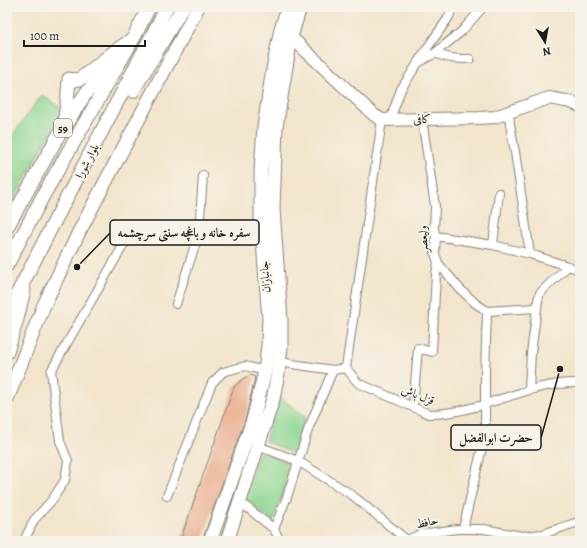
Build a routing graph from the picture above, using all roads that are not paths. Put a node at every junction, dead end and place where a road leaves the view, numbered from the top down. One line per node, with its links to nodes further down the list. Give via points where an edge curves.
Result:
1 (149, 7): 10 (main road, بلوار شورا)
2 (167, 7): 19 (main road, بلوار شورا)
3 (183, 7): 19 (main road)
4 (198, 7): 45 (main road, via 79,232 44,305)
5 (288, 7): 9 (main road, جانبازان)
6 (300, 7): 9 (main road, جانبازان)
7 (452, 7): 13 (street, via 449,18)
8 (483, 7): 11 (street, via 462,30)
9 (286, 33): 17 (street, via 374,115); 25 (main road, جانبازان, via 273,69 264,127 260,216); 39 (main road, جانبازان, via 276,127 273,209 281,320)
10 (133, 39): 18 (main road, 59, via 86,93); 18 (main road, via 80,79 69,79); 30 (main road, بلوار شورا, via 44,194)
11 (435, 53): 12 (street, via 451,59); 13 (street)
12 (470, 59)
13 (418, 63): 17 (street, via 401,89)
14 (580, 106): 15 (street, کافی, via 549,98)
15 (509, 112): 16 (street, کافی, via 495,117); 28 (street)
16 (422, 119): 17 (street, کافی); 26 (street, ولیعصر, via 434,201)
17 (386, 120): 40 (street)
18 (64, 127): 22 (main road, 59)
19 (81, 172): 33 (main road, بلوار شورا)
20 (203, 174): 24 (street)
21 (499, 193): 27 (street)
22 (7, 227)
23 (131, 232): 58 (street, via 50,370 60,441 68,461 65,480 34,520)
24 (199, 233): 25 (street); 34 (street)
25 (262, 235): 41 (main road, جانبازان, via 269,318)
26 (436, 236): 27 (street); 29 (street, ولیعصر, via 435,253)
27 (493, 244): 28 (street)
28 (530, 254): 31 (street)
29 (438, 263): 36 (street, ولیعصر, via 460,289); 47 (street, via 432,352 418,348)
30 (7, 265)
31 (568, 266): 32 (street); 35 (street, via 540,293)
32 (580, 270)
33 (29, 272): 37 (main road, بلوار شورا); 38 (main road)
34 (176, 304)
35 (536, 308): 36 (street); 44 (street)
36 (487, 311): 46 (street)
37 (7, 314)
38 (7, 352)
39 (279, 362): 42 (street); 48 (main road, جانبازان, via 273,399)
40 (346, 368): 42 (street); 47 (street, قزل باش, via 358,383)
41 (265, 370): 50 (main road, جانبازان, via 253,420); 52 (street, via 245,366 223,372 212,383)
42 (334, 370): 49 (street, via 308,427)
43 (580, 383): 44 (street, قزل باش)
44 (529, 390): 46 (street, قزل باش)
45 (7, 399)
46 (485, 405): 47 (street, قزل باش, via 442,414 429,414); 56 (street, via 485,430)
47 (413, 407)
48 (258, 446): 49 (street, حافظ); 51 (main road, جانبازان)
49 (298, 461): 55 (street); 57 (street, حافظ, via 352,495)
50 (232, 481): 51 (main road, via 236,477 241,478); 59 (main road, جانبازان)
51 (245, 486): 53 (main road, جانبازان)
52 (167, 496)
53 (240, 502): 55 (street); 60 (main road, جانبازان)
54 (580, 522): 56 (street, حافظ, via 543,534 522,536 484,529)
55 (274, 529): 61 (street)
56 (463, 529): 57 (street, حافظ, via 421,534)
57 (407, 540)
58 (24, 541)
59 (210, 541)
60 (227, 541)
61 (280, 541)

